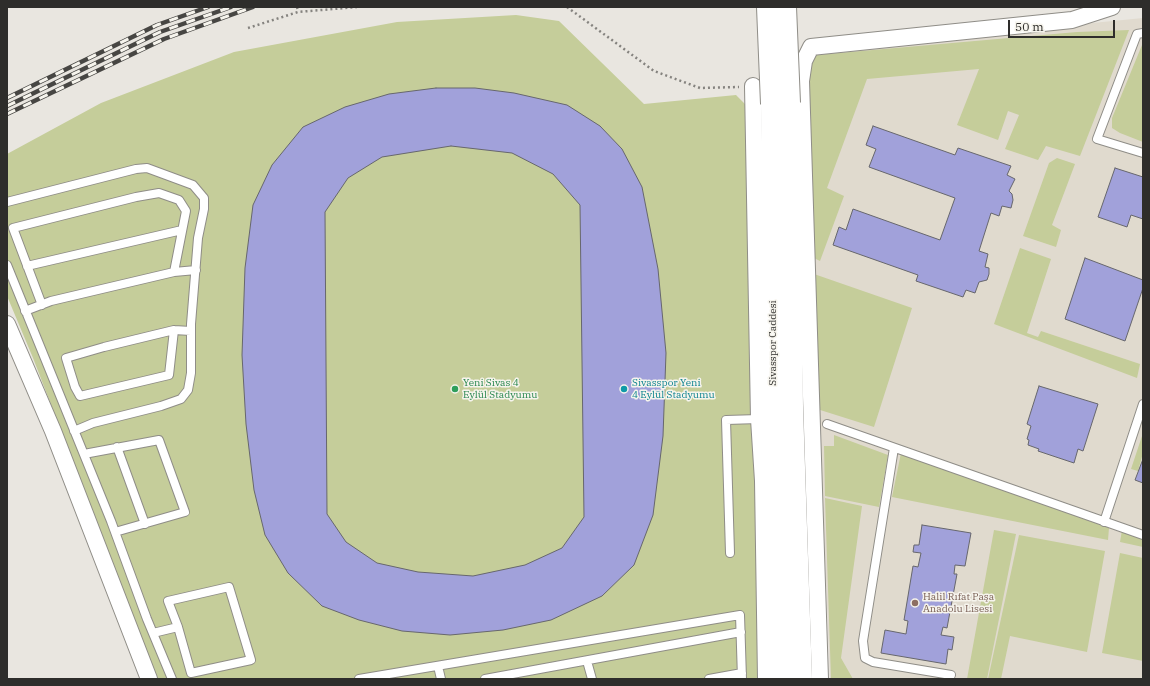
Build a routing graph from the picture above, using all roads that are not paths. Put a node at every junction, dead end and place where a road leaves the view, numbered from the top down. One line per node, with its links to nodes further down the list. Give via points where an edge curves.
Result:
1 (767, 7): 6 (street, Sivasspor Caddesi, bridge)
2 (786, 7): 6 (street, Sivasspor Caddesi, bridge)
3 (1112, 7): 48 (street, via 1072,20 811,47 804,61 801,81)
4 (1143, 34): 7 (lane, via 1137,34 1097,139)
5 (753, 86): 20 (street)
6 (781, 103): 46 (street, Sivasspor Caddesi, via 774,406); 47 (street, Sivasspor Caddesi)
7 (1143, 154)
8 (7, 202): 12 (lane, via 147,168 193,185 204,198)
9 (182, 230): 11 (lane); 11 (lane, via 186,211 179,200 159,193 136,197 13,228); 13 (lane)
10 (7, 265): 15 (lane)
11 (27, 266): 14 (lane)
12 (196, 270): 13 (lane); 18 (lane)
13 (174, 272): 14 (lane)
14 (42, 305): 15 (lane)
15 (25, 311): 22 (lane)
16 (7, 324): 38 (street, via 53,431)
17 (174, 330): 17 (lane, via 104,346 66,358 80,396 169,375); 18 (lane)
18 (191, 331): 22 (lane, via 191,373 188,390 181,399 93,423)
19 (1143, 404): 26 (lane)
20 (759, 419): 30 (lane, via 726,420); 45 (street, via 763,481)
21 (827, 424): 24 (lane)
22 (74, 431): 25 (lane)
23 (116, 447): 25 (lane); 27 (lane); 27 (lane, via 159,440 185,512)
24 (894, 448): 26 (lane); 36 (lane, via 863,641 865,658 873,662)
25 (84, 454): 28 (lane)
26 (1104, 522): 29 (lane)
27 (145, 524): 28 (lane)
28 (115, 532): 33 (lane)
29 (1143, 535)
30 (730, 553)
31 (178, 627): 31 (lane, via 168,601 229,588 251,660 190,673); 33 (lane)
32 (741, 632): 34 (lane); 35 (lane, via 740,615); 37 (lane)
33 (153, 633): 39 (lane)
34 (587, 661): 42 (lane); 43 (lane)
35 (438, 666): 40 (lane); 41 (lane)
36 (951, 675)
37 (742, 676): 44 (lane)
38 (149, 679)
39 (172, 679)
40 (359, 679)
41 (441, 679)
42 (485, 679)
43 (592, 679)
44 (709, 679)
45 (766, 679)
46 (783, 679)
47 (802, 679)
48 (820, 679)

